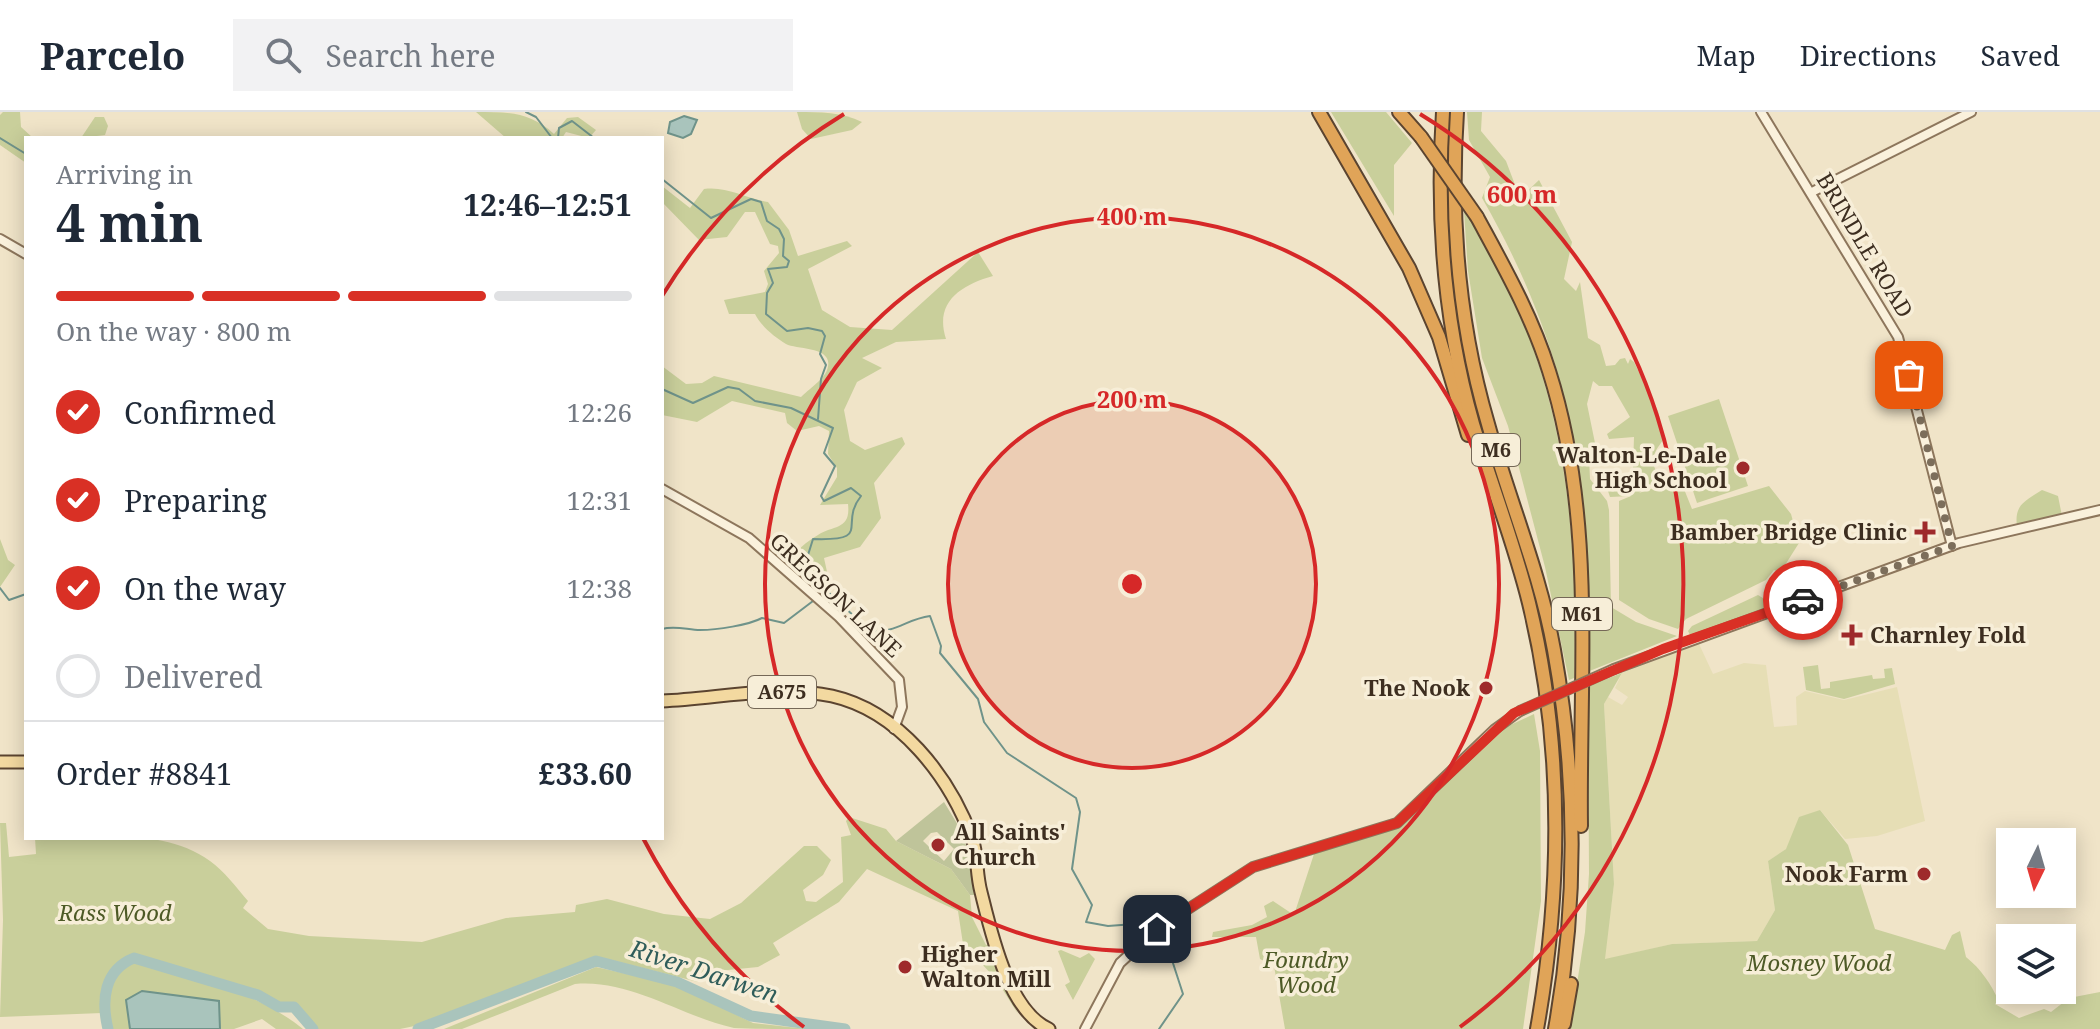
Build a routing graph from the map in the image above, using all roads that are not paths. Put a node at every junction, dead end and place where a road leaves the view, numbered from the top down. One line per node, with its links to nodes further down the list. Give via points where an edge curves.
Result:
1 (1319, 112): 13 (highway, via 1409,268 1439,337 1486,492)
2 (1399, 112): 22 (highway, M61, bridge, via 1477,217 1522,300 1550,371 1571,457 1581,543 1581,863 1575,961)
3 (1443, 112): 13 (highway, M6, via 1442,238 1454,342)
4 (1457, 112): 21 (highway, M6, via 1452,182 1465,319 1487,423 1532,554 1554,648 1571,783 1572,907)
5 (1761, 112): 7 (street, BRINDLE ROAD)
6 (1971, 112): 7 (street)
7 (1812, 192): 12 (street, BRINDLE ROAD, via 1898,337)
8 (0, 239): 9 (street)
9 (24, 253)
10 (664, 490): 15 (street, GREGSON LANE, via 734,527 806,585 899,680 902,707)
11 (2100, 510): 12 (street)
12 (1955, 545): 19 (street, bridge, via 1614,669 1517,712 1397,823 1253,867 1163,925 1120,963)
13 (1523, 580): 20 (highway, M6, via 1549,715 1556,835 1553,923)
14 (664, 701): 15 (main road, A675, via 808,692 861,706)
15 (894, 729): 18 (main road, A675, via 935,766 972,838 994,942 1027,1013)
16 (0, 762): 17 (main road)
17 (24, 762)
18 (1049, 1029)
19 (1085, 1029)
20 (1537, 1029)
21 (1555, 1029)
22 (1563, 1029)

